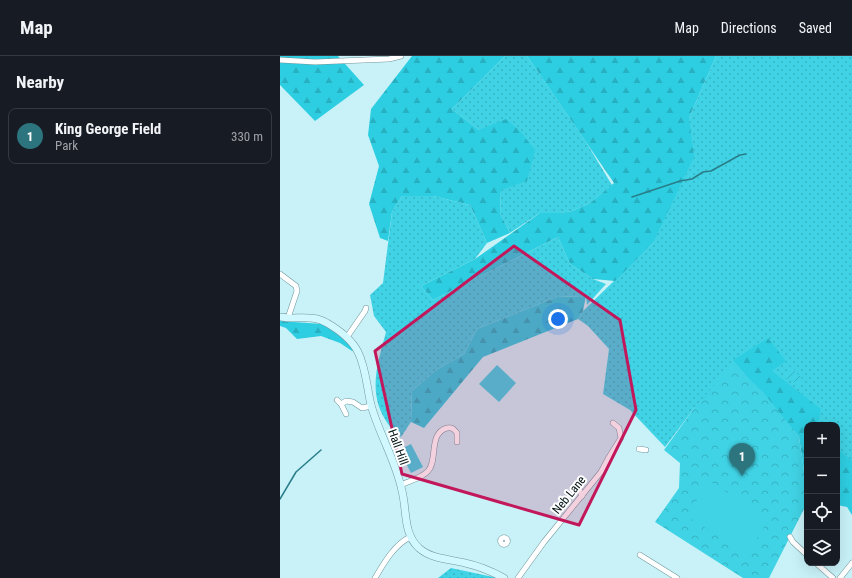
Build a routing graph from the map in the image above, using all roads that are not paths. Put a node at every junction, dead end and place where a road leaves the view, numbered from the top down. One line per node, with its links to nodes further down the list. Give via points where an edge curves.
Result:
1 (401, 56): 2 (street, via 389,59 315,62)
2 (280, 60)
3 (280, 274): 6 (street, via 296,286 297,291)
4 (366, 308): 7 (street)
5 (280, 317): 6 (street, Hall Hill)
6 (288, 318): 7 (street, Hall Hill, via 317,318)
7 (347, 337): 10 (street, Hall Hill, via 358,352)
8 (337, 400): 9 (street)
9 (341, 404): 10 (street, via 346,401 362,408); 11 (street)
10 (371, 406): 17 (street, Hall Hill)
11 (346, 414)
12 (613, 423): 18 (street, Neb Lane, via 619,428 621,438 601,472)
13 (457, 442): 17 (street, via 457,433 454,429 444,429 436,440 432,466 428,471)
14 (639, 449): 15 (street)
15 (646, 450)
16 (577, 484): 18 (street)
17 (401, 485): 19 (street, Hall Hill)
18 (582, 496): 27 (street, Neb Lane)
19 (410, 537): 25 (street, via 401,542); 26 (street, Hall Hill, via 424,552 479,567)
20 (790, 537): 21 (street)
21 (804, 552)
22 (640, 555): 28 (street)
23 (852, 563): 30 (street)
24 (819, 566): 29 (street)
25 (375, 578)
26 (504, 578)
27 (518, 578)
28 (677, 578)
29 (833, 578)
30 (840, 578)

